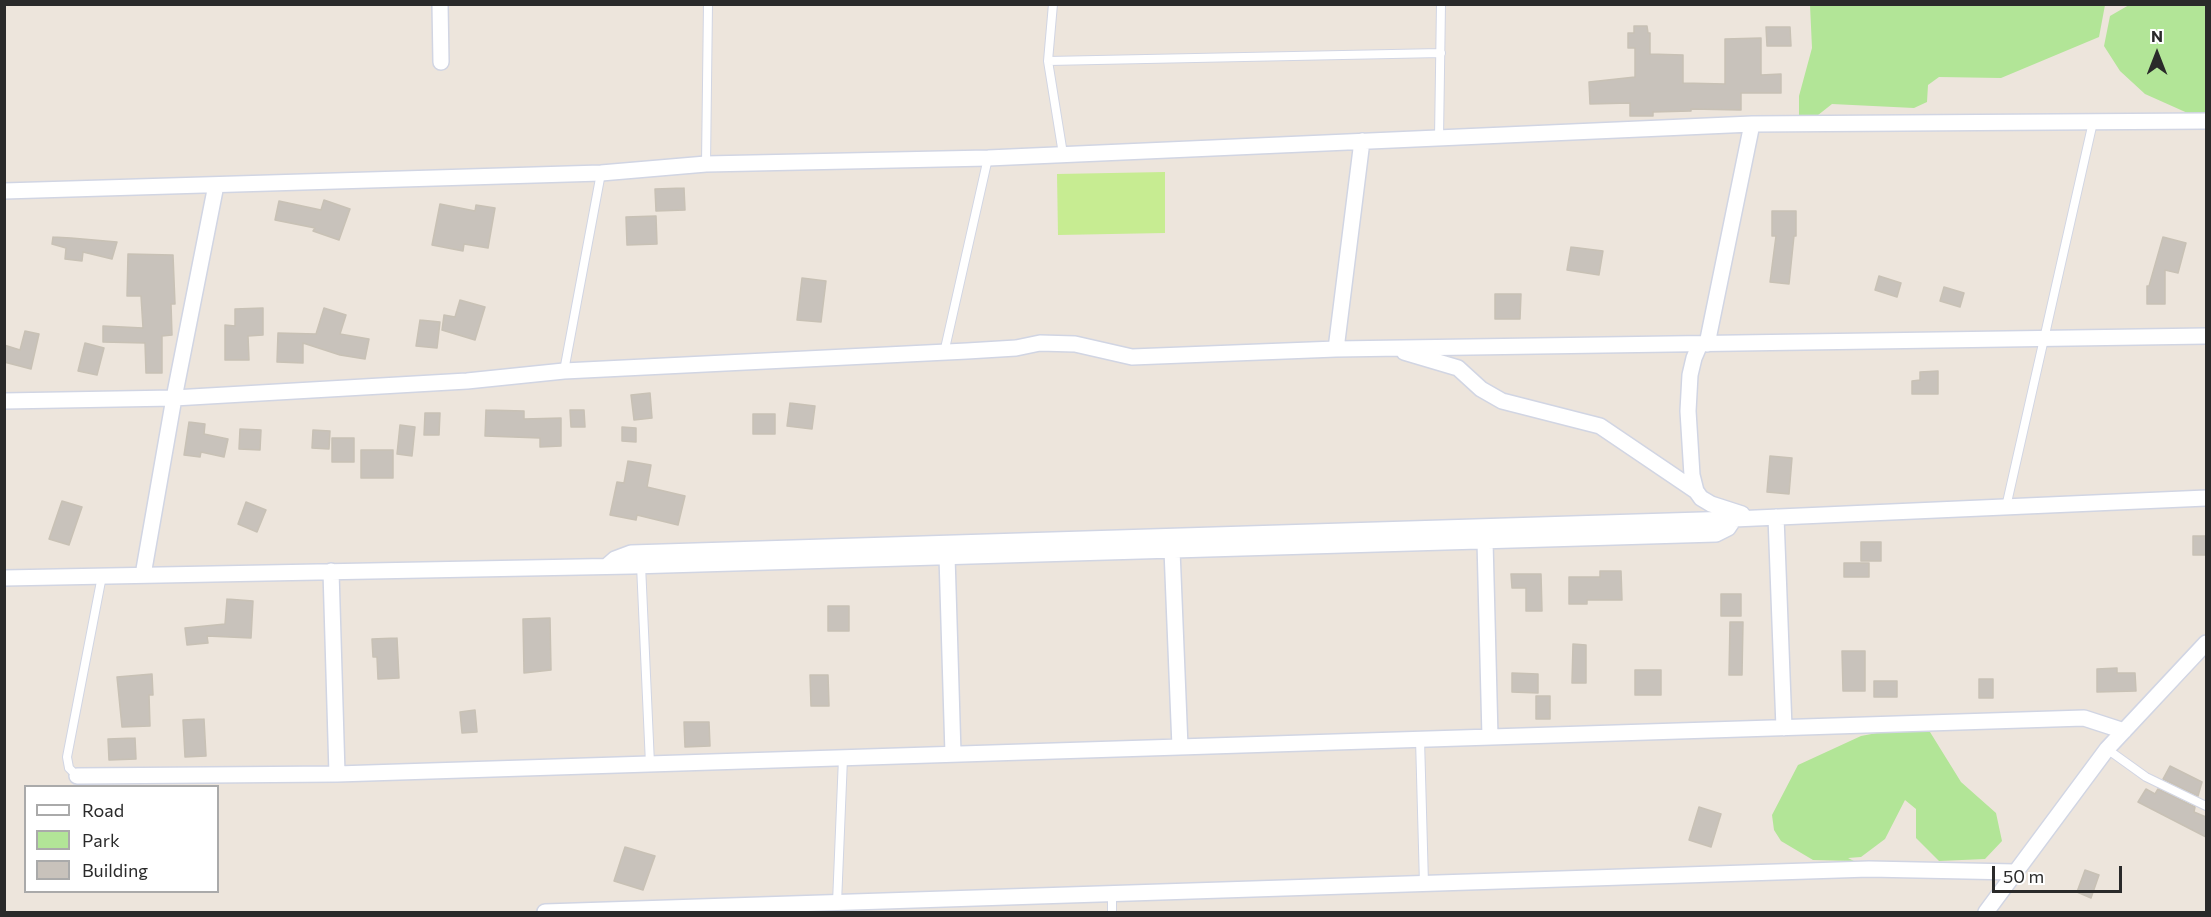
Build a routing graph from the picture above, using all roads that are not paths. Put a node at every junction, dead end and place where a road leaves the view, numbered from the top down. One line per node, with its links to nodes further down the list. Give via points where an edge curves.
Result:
1 (440, 4): 7 (street)
2 (708, 4): 15 (lane)
3 (1053, 4): 6 (lane)
4 (1441, 4): 5 (lane)
5 (1441, 53): 6 (lane); 11 (lane)
6 (1048, 61): 13 (lane)
7 (441, 63)
8 (2206, 121): 9 (street)
9 (2093, 122): 10 (street); 20 (lane)
10 (1752, 124): 11 (street); 21 (street)
11 (1439, 138): 12 (street)
12 (1362, 141): 13 (street); 23 (street)
13 (1063, 154): 14 (street)
14 (988, 158): 15 (street); 24 (lane)
15 (706, 164): 16 (street)
16 (601, 173): 17 (street); 25 (lane)
17 (216, 186): 18 (street); 26 (street)
18 (4, 191)
19 (2206, 336): 20 (street)
20 (2045, 338): 21 (street); 30 (lane)
21 (1704, 344): 22 (street); 28 (street, via 1694,358 1688,411)
22 (1390, 348): 23 (street); 28 (street, via 1458,368 1502,401 1600,426)
23 (1336, 349): 24 (street, via 1132,357 1075,344 1040,343)
24 (944, 353): 25 (street)
25 (564, 371): 26 (street, via 467,381)
26 (174, 398): 27 (street); 40 (street)
27 (4, 401)
28 (1696, 491): 32 (street, via 1711,504)
29 (2206, 498): 30 (street)
30 (2006, 507): 31 (street)
31 (1776, 517): 32 (street); 44 (street)
32 (1754, 518): 33 (street)
33 (1734, 519): 34 (street, via 1728,528 1716,534); 38 (street, via 631,553)
34 (1485, 541): 35 (street); 46 (street)
35 (1172, 550): 36 (street); 48 (street)
36 (947, 556): 37 (street); 50 (street)
37 (641, 565): 38 (street); 52 (lane)
38 (607, 566): 39 (street)
39 (331, 571): 40 (street); 53 (street)
40 (143, 575): 41 (street)
41 (102, 576): 42 (street); 54 (lane, via 67,757 69,768)
42 (4, 578)
43 (2206, 643): 45 (street)
44 (1784, 728): 45 (street, via 2084,718); 46 (street)
45 (2124, 731): 49 (street)
46 (1490, 737): 47 (street)
47 (1420, 739): 48 (street); 57 (lane)
48 (1180, 747): 50 (street)
49 (2107, 749): 55 (lane, via 2146,777); 56 (street)
50 (953, 754): 51 (street)
51 (843, 758): 52 (street); 59 (lane)
52 (650, 764): 53 (street)
53 (337, 774): 54 (street)
54 (77, 776)
55 (2206, 806)
56 (2015, 872): 57 (street, via 1869,869); 62 (street)
57 (1424, 884): 58 (street)
58 (1112, 894): 59 (street); 61 (lane)
59 (837, 903): 60 (street)
60 (545, 912)
61 (1112, 912)
62 (1986, 912)

